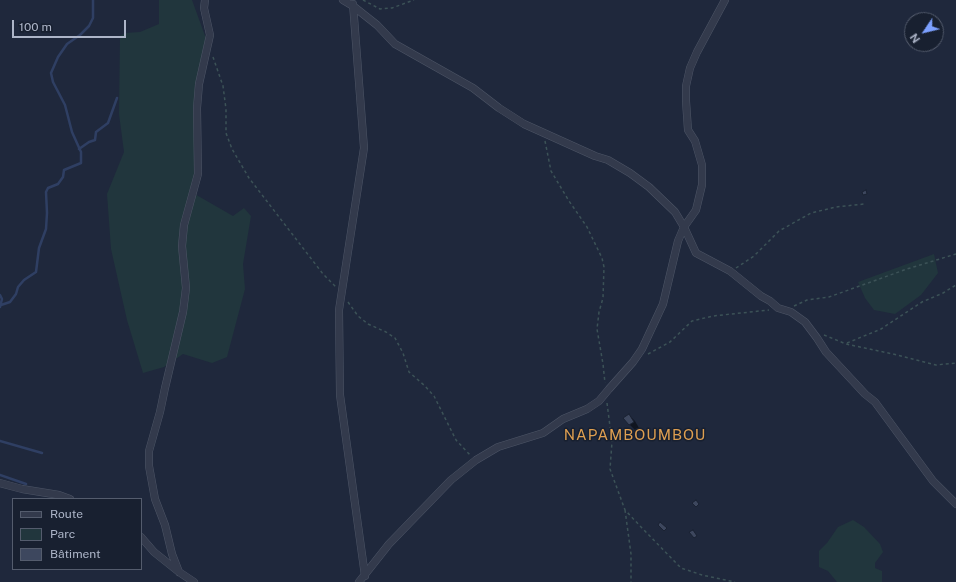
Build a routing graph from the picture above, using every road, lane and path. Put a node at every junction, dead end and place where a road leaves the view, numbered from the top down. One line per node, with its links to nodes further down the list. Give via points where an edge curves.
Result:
1 (205, 0): 7 (street, via 204,8 210,36)
2 (343, 0): 6 (street)
3 (363, 0): 4 (path, via 380,9 392,8)
4 (414, 0)
5 (725, 0): 9 (street, via 697,52 686,86 688,130 695,141 702,165 702,185 696,210)
6 (352, 3): 9 (street, via 395,44 473,88 524,124 608,160 630,173 675,212); 13 (street, via 364,148)
7 (208, 44): 13 (path, via 223,86 226,133 232,149 250,178); 25 (street, via 199,84 197,108 198,174 184,225 182,246 186,288 183,312 149,451 155,499)
8 (864, 204): 11 (path, via 810,213 779,231 754,256)
9 (684, 227): 11 (street, via 696,253); 19 (street, via 660,311 633,362 609,389 587,409 563,419 543,433 498,447)
10 (956, 254): 14 (path, via 829,297 807,300)
11 (730, 271): 14 (street, via 761,296)
12 (956, 285): 16 (path, via 922,302 881,329)
13 (341, 293): 19 (path, via 358,316 395,338 409,372 434,396 456,440); 26 (street, via 338,310 340,395)
14 (784, 310): 17 (path, via 714,316 692,322 670,342); 22 (street, via 805,322 826,352 875,402 933,481)
15 (821, 334): 16 (path)
16 (846, 344): 18 (path, via 936,365)
17 (645, 355)
18 (956, 363)
19 (476, 460): 26 (street, via 451,480 389,544)
20 (0, 483): 21 (street)
21 (67, 498)
22 (956, 504)
23 (625, 510): 30 (path, via 631,554)
24 (142, 538): 25 (street)
25 (178, 572): 27 (street)
26 (365, 573): 28 (street); 29 (street)
27 (194, 582)
28 (359, 582)
29 (364, 582)
30 (631, 582)

